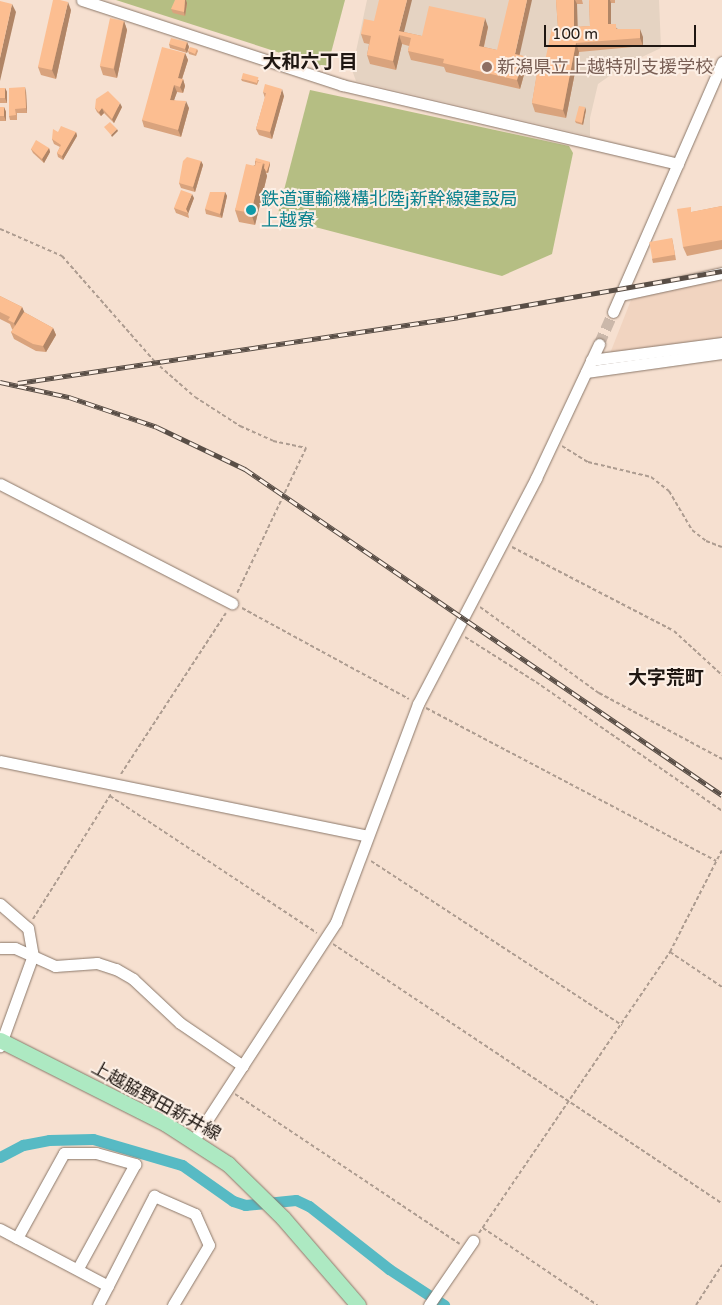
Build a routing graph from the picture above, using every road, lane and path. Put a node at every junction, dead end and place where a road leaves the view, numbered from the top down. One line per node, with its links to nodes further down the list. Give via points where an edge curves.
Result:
1 (82, 0): 3 (street, via 342,85)
2 (722, 62): 3 (street)
3 (678, 164): 6 (street)
4 (0, 229): 18 (path, via 62,256 155,362 195,397 240,426 273,441 306,448)
5 (722, 273): 6 (street)
6 (620, 295): 7 (street)
7 (613, 312)
8 (722, 343): 11 (street)
9 (599, 344): 11 (street)
10 (722, 353): 12 (street)
11 (591, 360): 12 (street)
12 (586, 372): 15 (street)
13 (562, 446): 16 (path, via 588,462 651,477 670,491 692,530 706,542)
14 (0, 484): 18 (street)
15 (502, 542): 17 (street); 20 (path, via 674,631)
16 (722, 548)
17 (472, 601): 19 (street); 22 (path, via 599,693)
18 (232, 603): 21 (path); 24 (path)
19 (455, 631): 21 (street); 25 (path, via 536,682)
20 (722, 675)
21 (418, 704): 26 (street); 29 (path)
22 (722, 759)
23 (0, 760): 24 (street)
24 (112, 790): 26 (street); 31 (path); 32 (path)
25 (722, 811)
26 (368, 836): 28 (street)
27 (722, 850): 29 (path)
28 (362, 855): 32 (street, via 346,901); 37 (path)
29 (716, 861): 34 (path)
30 (0, 904): 31 (street)
31 (28, 928): 35 (street)
32 (327, 939): 39 (street); 41 (path)
33 (0, 948): 35 (street, via 16,948)
34 (670, 952): 36 (path); 37 (path)
35 (33, 955): 38 (street); 39 (street, via 55,966 97,963 116,969 133,979 180,1023)
36 (722, 987)
37 (622, 1025): 41 (path)
38 (1, 1043): 42 (main road, 上越脇野田新井線)
39 (243, 1066): 40 (street)
40 (227, 1089): 42 (street); 47 (path)
41 (570, 1101): 43 (path); 44 (path)
42 (194, 1140): 53 (main road, 上越脇野田新井線, via 228,1164 256,1190)
43 (722, 1203)
44 (482, 1228): 47 (path); 55 (path)
45 (0, 1229): 46 (street)
46 (17, 1238): 49 (street); 49 (street, via 64,1153 96,1153 135,1164)
47 (470, 1246): 54 (street)
48 (722, 1265): 56 (path)
49 (78, 1268): 50 (street)
50 (108, 1286): 51 (street); 52 (street, via 154,1196 195,1214 209,1244)
51 (98, 1305)
52 (173, 1305)
53 (358, 1305)
54 (429, 1305)
55 (597, 1305)
56 (696, 1305)

